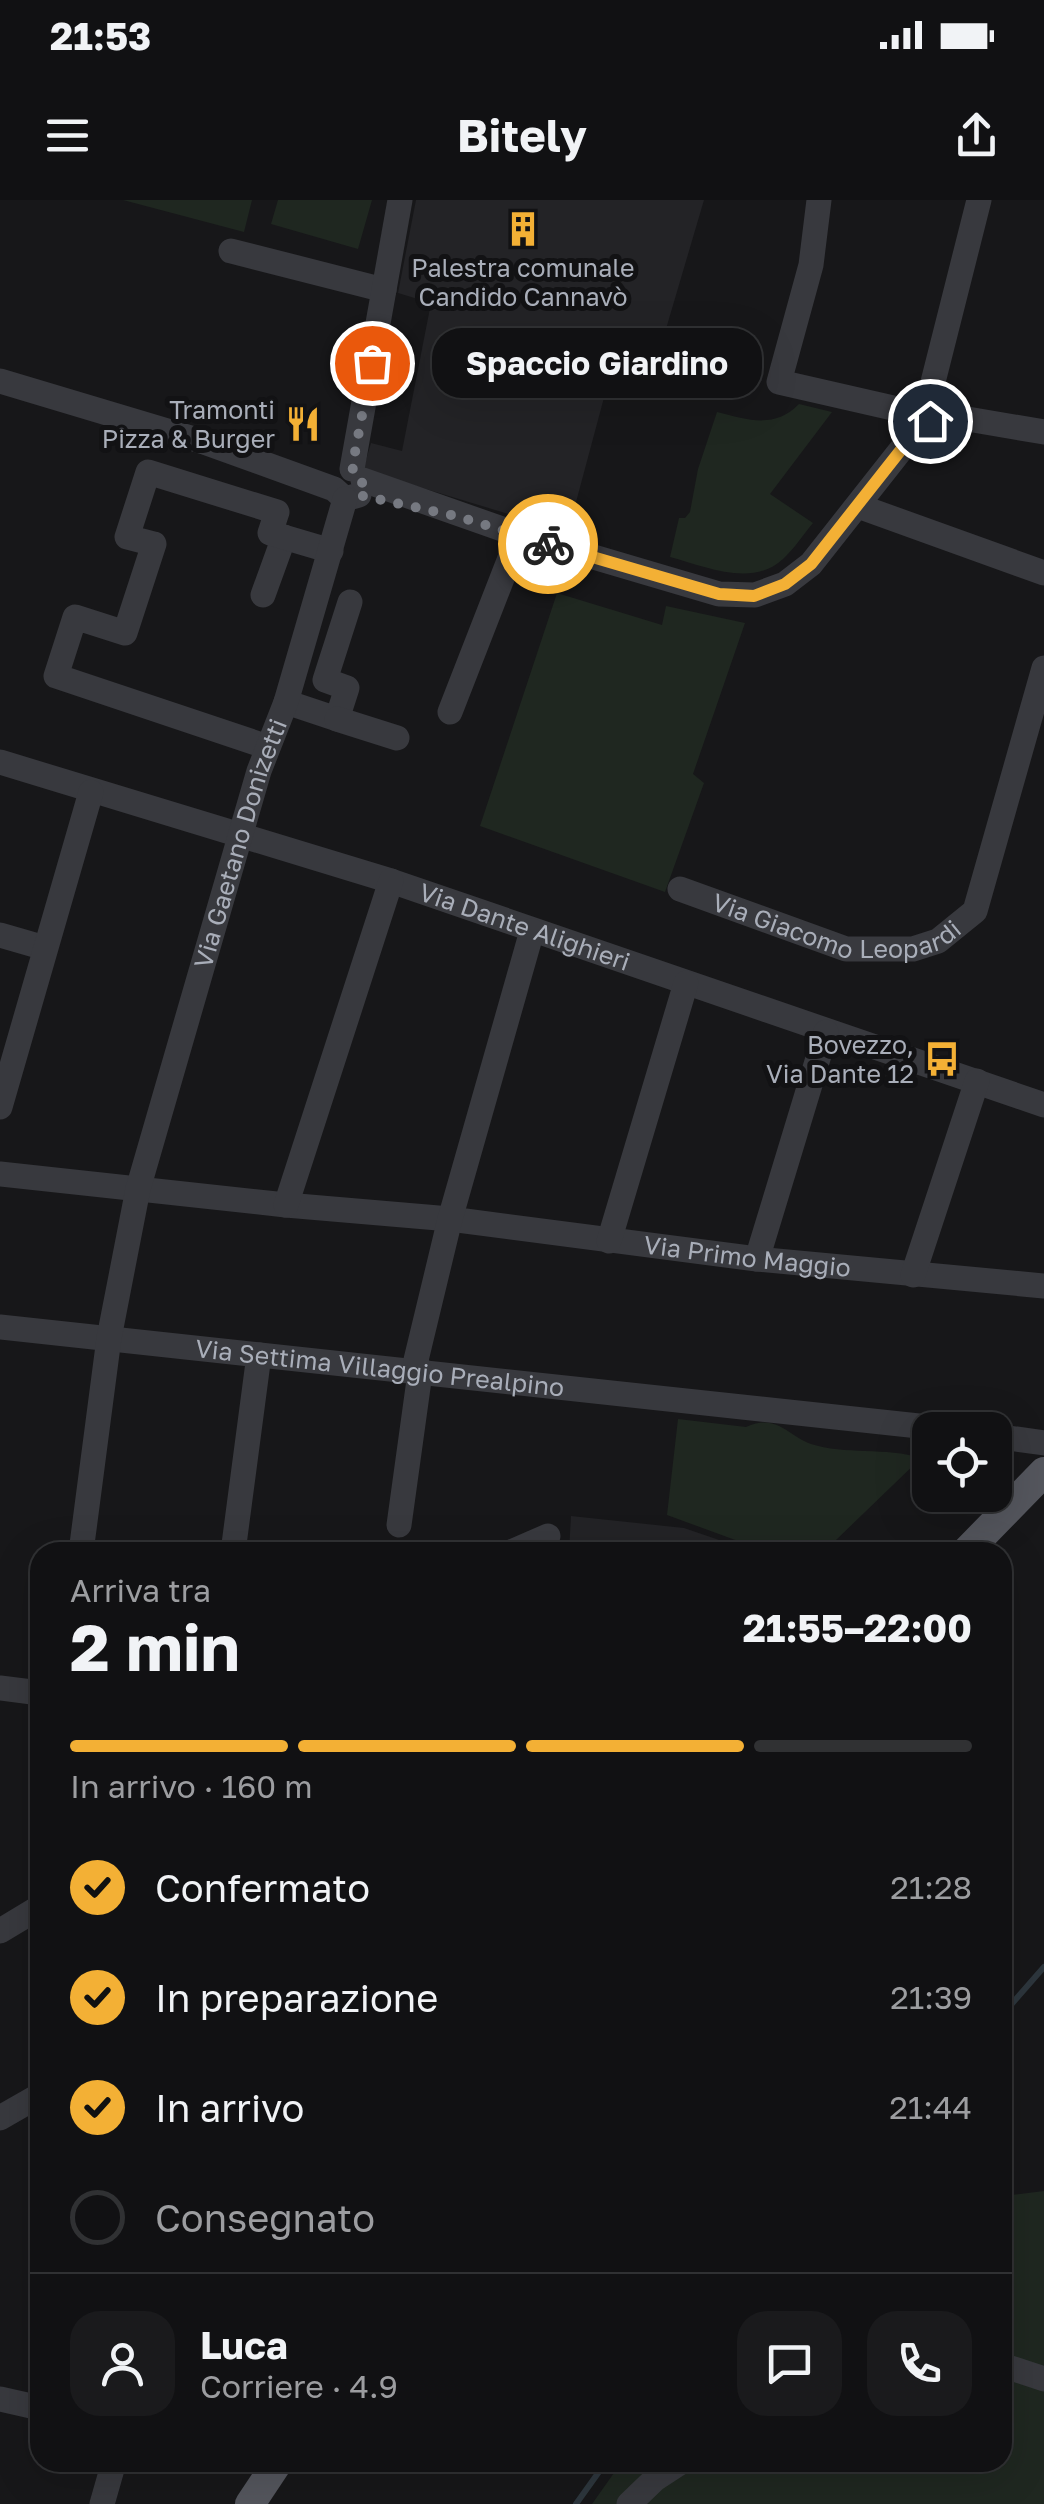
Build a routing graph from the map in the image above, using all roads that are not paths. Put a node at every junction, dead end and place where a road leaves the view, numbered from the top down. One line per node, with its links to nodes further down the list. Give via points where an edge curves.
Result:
1 (400, 200): 5 (street, Via Gaetano Donizetti)
2 (818, 200): 7 (street, via 810,265 779,382 862,411 906,411)
3 (979, 200): 7 (street, via 931,390)
4 (230, 251): 5 (street)
5 (384, 290): 9 (street, Via Gaetano Donizetti)
6 (0, 381): 9 (street)
7 (930, 421): 8 (street, via 950,416); 10 (street)
8 (1044, 432)
9 (348, 484): 11 (street); 13 (street, Via Gaetano Donizetti)
10 (858, 506): 11 (street, via 811,564 754,596 719,594); 14 (street)
11 (518, 536): 19 (street)
12 (284, 537): 13 (street); 15 (street); 22 (street, via 270,533 277,512 148,472 127,537 154,544 124,633 75,617 56,676)
13 (330, 550): 18 (street, Via Gaetano Donizetti)
14 (1044, 573)
15 (262, 595)
16 (350, 602): 20 (street, via 325,680 347,688)
17 (1044, 668): 27 (street, Via Giacomo Leopardi, via 975,911 938,941 913,949 846,949)
18 (286, 702): 20 (street); 22 (street, Via Gaetano Donizetti)
19 (450, 712)
20 (337, 719): 21 (street)
21 (397, 738)
22 (268, 747): 25 (street, Via Gaetano Donizetti)
23 (0, 762): 24 (street, Via Dante Alighieri)
24 (90, 792): 25 (street, Via Dante Alighieri); 30 (street)
25 (240, 837): 26 (street, Via Dante Alighieri); 37 (street, Via Gaetano Donizetti)
26 (391, 881): 28 (street, Via Dante Alighieri); 38 (street)
27 (680, 889)
28 (532, 930): 31 (street, Via Dante Alighieri); 39 (street)
29 (0, 935): 30 (street)
30 (45, 948): 35 (street)
31 (686, 983): 32 (street, Via Dante Alighieri); 40 (street)
32 (826, 1032): 33 (street, Via Dante Alighieri); 41 (street)
33 (978, 1080): 34 (street, Via Dante Alighieri); 42 (street)
34 (1044, 1105)
35 (0, 1107)
36 (0, 1174): 37 (street, Via Primo Maggio)
37 (138, 1189): 38 (street, Via Primo Maggio); 45 (street, Via Gaetano Donizetti)
38 (286, 1206): 39 (street, Via Primo Maggio)
39 (450, 1219): 40 (street, Via Primo Maggio); 47 (street, via 416,1360)
40 (609, 1241): 41 (street, Via Primo Maggio)
41 (757, 1259): 42 (street, Via Primo Maggio)
42 (913, 1275): 43 (street, Via Primo Maggio)
43 (1044, 1286)
44 (0, 1327): 45 (street, Via Settima Villaggio Prealpino)
45 (109, 1338): 46 (street, Via Settima Villaggio Prealpino); 54 (street, Via Gaetano Donizetti)
46 (259, 1355): 47 (street, Via Settima Villaggio Prealpino); 55 (street)
47 (420, 1372): 48 (street, Via Settima Villaggio Prealpino); 52 (street)
48 (912, 1425)
49 (1012, 1439): 50 (street)
50 (1044, 1444)
51 (1044, 1472): 57 (main road)
52 (399, 1525)
53 (548, 1536): 56 (street)
54 (82, 1542)
55 (234, 1542)
56 (534, 1542)
57 (976, 1542)
58 (0, 1688): 59 (street)
59 (30, 1692)
60 (30, 1913): 61 (street)
61 (0, 1931)
62 (30, 2102): 63 (street)
63 (0, 2118)
64 (1012, 2368): 65 (street)
65 (1044, 2379)
66 (1, 2402): 67 (street)
67 (30, 2406)
68 (111, 2472): 71 (street)
69 (271, 2472): 72 (main road)
70 (665, 2472): 73 (street)
71 (102, 2504)
72 (250, 2504)
73 (629, 2504)

